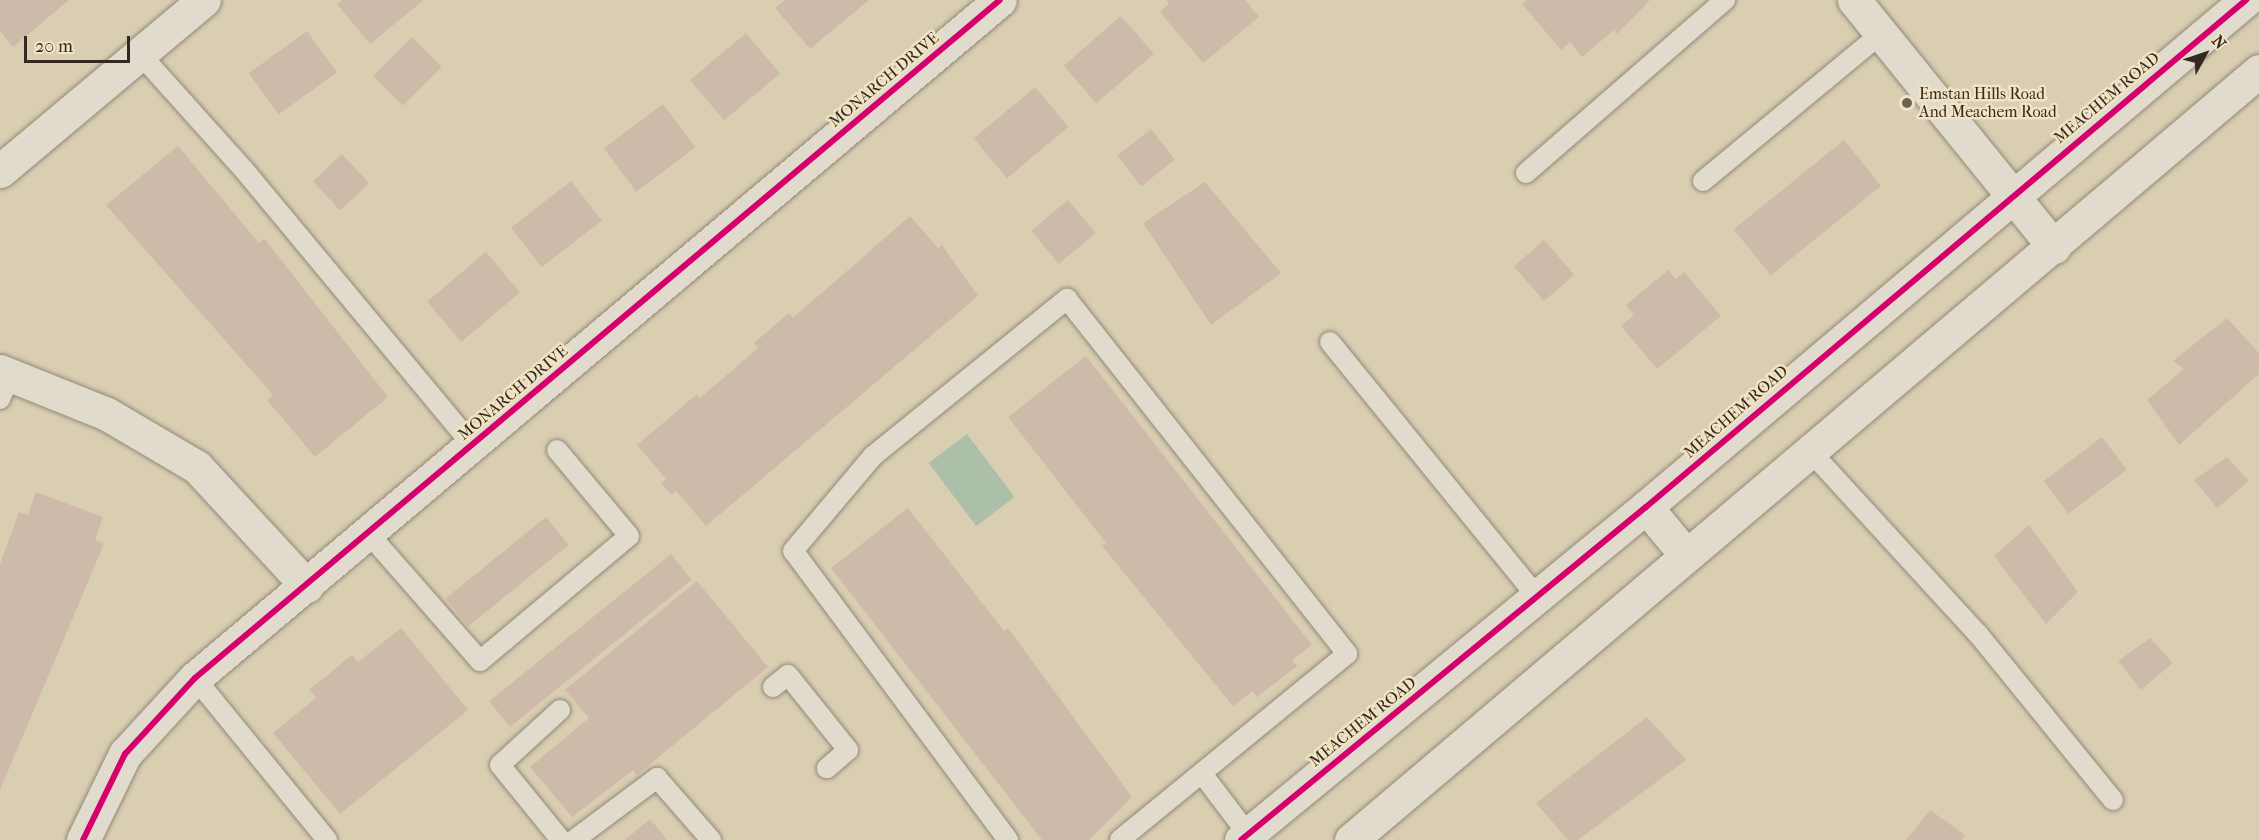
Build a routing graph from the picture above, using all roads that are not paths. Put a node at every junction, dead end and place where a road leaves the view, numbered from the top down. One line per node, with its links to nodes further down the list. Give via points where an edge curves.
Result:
1 (204, 0): 7 (street)
2 (1000, 0): 16 (street, MONARCH DRIVE)
3 (1725, 0): 10 (lane)
4 (1854, 0): 6 (street)
5 (2246, 0): 12 (street, MEACHEM ROAD)
6 (1882, 33): 11 (lane); 12 (street)
7 (140, 54): 9 (street); 16 (lane)
8 (2259, 71): 13 (street)
9 (0, 171)
10 (1526, 173)
11 (1703, 181)
12 (2011, 195): 13 (street); 19 (street, MEACHEM ROAD)
13 (2054, 247): 18 (street)
14 (1330, 342): 23 (lane)
15 (3, 382): 22 (street, via 107,414 196,467)
16 (472, 444): 20 (street, MONARCH DRIVE)
17 (557, 450): 20 (lane, via 629,536 480,661)
18 (1810, 452): 21 (street); 29 (lane, via 1978,634)
19 (1646, 507): 21 (street); 23 (street, MEACHEM ROAD)
20 (368, 533): 22 (street, MONARCH DRIVE)
21 (1686, 555): 38 (street)
22 (307, 586): 24 (street, MONARCH DRIVE)
23 (1537, 597): 30 (street, MEACHEM ROAD)
24 (195, 678): 31 (street, MONARCH DRIVE, via 125,754); 32 (lane)
25 (773, 687): 27 (lane, via 788,675 848,750)
26 (560, 710): 33 (lane, via 500,765)
27 (827, 768)
28 (1203, 775): 30 (lane); 36 (lane, via 1347,654 1067,299 873,456 793,551); 37 (lane)
29 (2113, 800)
30 (1247, 838)
31 (83, 840)
32 (327, 840)
33 (561, 840)
34 (574, 840): 35 (lane, via 657,778)
35 (711, 840)
36 (1008, 840)
37 (1120, 840)
38 (1351, 840)

